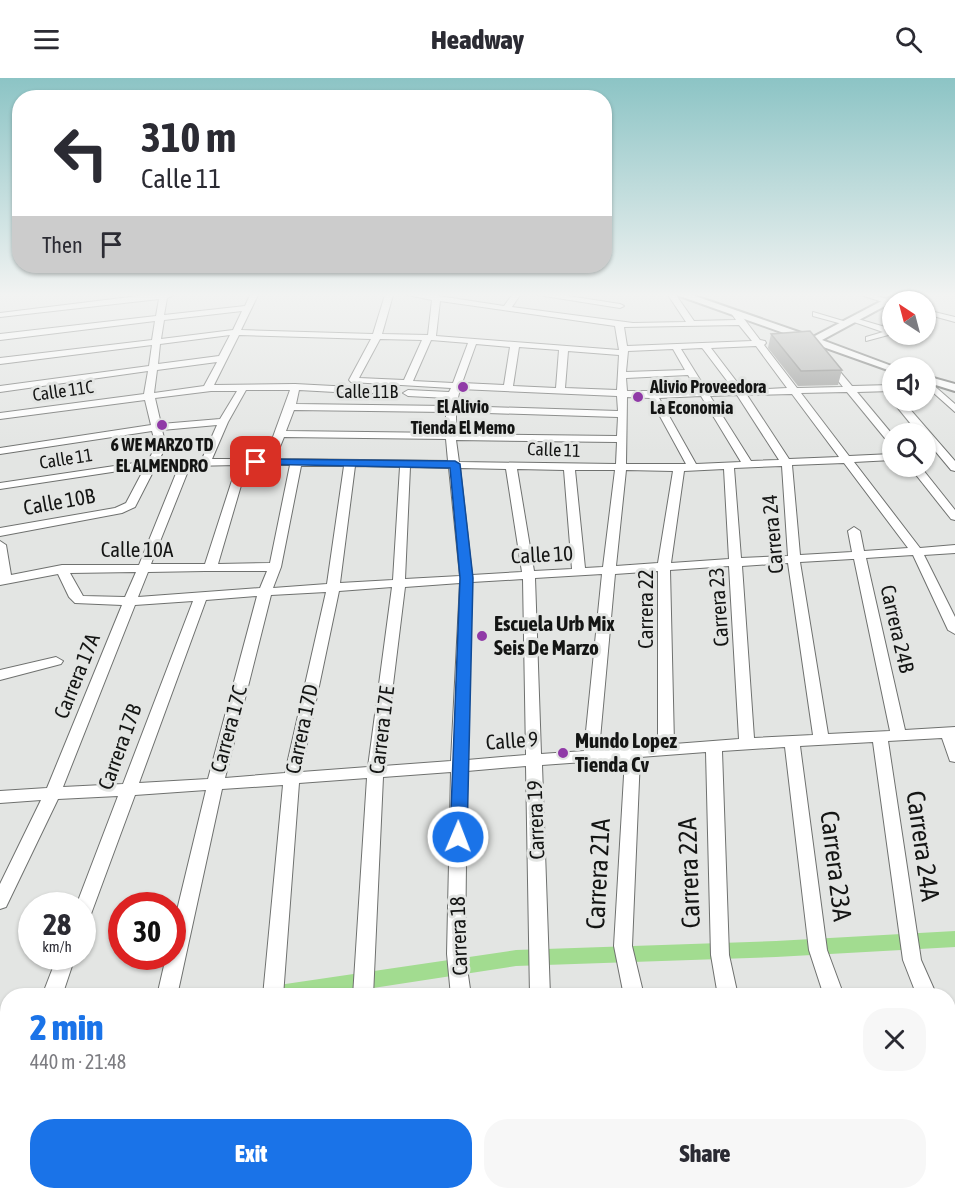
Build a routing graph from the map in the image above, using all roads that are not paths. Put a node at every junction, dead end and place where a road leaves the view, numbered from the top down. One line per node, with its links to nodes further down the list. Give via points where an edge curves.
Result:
1 (107, 347): 19 (street)
2 (156, 347): 21 (street)
3 (228, 347): 18 (street)
4 (370, 347): 24 (street, Calle 11C, via 354,380)
5 (422, 347): 24 (street)
6 (471, 347): 35 (street, Carrera 18)
7 (514, 347): 30 (street)
8 (547, 347): 16 (street)
9 (623, 347): 17 (street)
10 (697, 347): 15 (street)
11 (706, 347): 38 (street, Carrera 24)
12 (760, 347): 37 (street)
13 (815, 347): 33 (street)
14 (831, 347): 20 (street)
15 (676, 348): 17 (street); 22 (street)
16 (564, 349): 17 (street); 36 (street)
17 (624, 351): 23 (street)
18 (223, 358): 21 (street); 28 (street)
19 (0, 361)
20 (882, 365)
21 (153, 368): 27 (street); 42 (street)
22 (692, 372): 23 (street); 40 (street)
23 (621, 375): 39 (street)
24 (407, 383): 35 (street, Calle 11C)
25 (936, 385): 32 (street)
26 (295, 387): 29 (street, Calle 11C); 35 (street, Calle 11C); 43 (street)
27 (0, 388)
28 (208, 388): 29 (street, Calle 11C); 42 (street, Calle 11C)
29 (243, 388): 49 (street)
30 (508, 388): 35 (street, Calle 11C); 36 (street, Calle 11C)
31 (882, 388): 33 (street)
32 (955, 388)
33 (850, 389): 37 (street); 52 (street)
34 (936, 389): 45 (street)
35 (455, 390): 44 (street, Carrera 18)
36 (560, 391): 39 (street, Calle 11C)
37 (793, 391): 38 (street); 60 (street)
38 (740, 392): 40 (street); 68 (street, Carrera 24)
39 (621, 394): 41 (street); 47 (street)
40 (702, 394): 41 (street); 72 (street)
41 (653, 395): 77 (street)
42 (150, 396): 48 (street, Calle 11C); 51 (street)
43 (290, 407): 44 (street, Calle 11B); 53 (street)
44 (451, 409): 47 (street, Calle 11B); 54 (street, Carrera 18)
45 (955, 409)
46 (905, 411): 50 (street)
47 (623, 414): 55 (street)
48 (0, 416)
49 (223, 422): 51 (street); 62 (street)
50 (916, 423)
51 (158, 427): 57 (street); 65 (street, via 161,446)
52 (882, 428)
53 (280, 434): 54 (street); 64 (street)
54 (451, 436): 55 (street); 67 (street, Carrera 18)
55 (623, 439): 75 (street)
56 (936, 444): 58 (street)
57 (0, 451)
58 (949, 455): 78 (street)
59 (882, 458): 60 (street, Calle 11)
60 (848, 460): 68 (street, Calle 11); 86 (street)
61 (186, 462): 62 (street, Calle 11); 65 (street, Calle 11); 94 (street, Carrera 17A)
62 (206, 462): 63 (street, Calle 11)
63 (243, 462): 64 (street, Calle 11); 93 (street)
64 (269, 462): 66 (street, Calle 11)
65 (153, 463): 80 (street, Calle 11); 83 (street, Calle 10B, via 131,505 125,509)
66 (296, 463): 69 (street, Calle 11); 90 (street, Carrera 17C)
67 (455, 464): 70 (street, Calle 11); 71 (street, Calle 11); 98 (street, Carrera 18)
68 (787, 464): 72 (street, Calle 11); 88 (street, Carrera 24)
69 (350, 465): 70 (street, Calle 11); 101 (street, Carrera 17D)
70 (405, 465): 100 (street, Carrera 17E)
71 (511, 465): 73 (street, Calle 11); 97 (street, Carrera 19)
72 (748, 465): 74 (street, Calle 11)
73 (569, 467): 75 (street, Calle 11); 96 (street)
74 (729, 467): 77 (street, Calle 11); 89 (street, Carrera 23)
75 (621, 468): 76 (street, Calle 11); 95 (street)
76 (678, 468): 77 (street, Calle 11); 91 (street, Carrera 22)
77 (693, 468)
78 (955, 468)
79 (923, 477): 81 (street)
80 (0, 486)
81 (955, 517)
82 (854, 531): 87 (street, Carrera 24B)
83 (0, 532)
84 (0, 545): 99 (street)
85 (955, 549): 86 (street, Calle 10)
86 (917, 552): 87 (street, Calle 10); 105 (street)
87 (858, 556): 88 (street, Calle 10); 109 (street, Carrera 24B)
88 (794, 560): 89 (street, Calle 10); 111 (street, Carrera 24)
89 (736, 564): 91 (street, Calle 10); 113 (street, Carrera 23)
90 (276, 567): 93 (street, Calle 10A); 102 (street, Carrera 17C)
91 (664, 567): 95 (street, Calle 10); 115 (street, Carrera 22)
92 (62, 569): 94 (street, Calle 10A); 99 (street, Calle 10A); 104 (street, Calle 10, via 80,600)
93 (210, 569): 94 (street, Calle 10A)
94 (142, 570): 104 (street, Carrera 17A)
95 (609, 570): 96 (street, Calle 10); 117 (street)
96 (579, 573): 97 (street, Calle 10)
97 (530, 576): 98 (street, Calle 10); 119 (street, Carrera 19)
98 (466, 578): 100 (street, Calle 10); 120 (street, Carrera 18)
99 (3, 581)
100 (399, 583): 101 (street, Calle 10); 121 (street, Carrera 17E)
101 (333, 587): 102 (street, Calle 10); 122 (street, Carrera 17D)
102 (265, 592): 103 (street, Calle 10); 123 (street, Carrera 17C)
103 (201, 597): 104 (street, Calle 10); 124 (street, Carrera 17B)
104 (130, 602): 125 (street, Carrera 17A)
105 (955, 630)
106 (56, 661): 107 (street)
107 (0, 675)
108 (952, 732): 109 (street, Calle 9); 118 (street)
109 (899, 736): 110 (street, Calle 9)
110 (880, 737): 111 (street, Calle 9); 139 (street, Carrera 24A, via 912,960)
111 (821, 740): 112 (street, Calle 9)
112 (792, 742): 113 (street, Calle 9); 138 (street, Carrera 23A, via 817,944)
113 (747, 744): 114 (street, Calle 9)
114 (714, 747): 115 (street, Calle 9); 137 (street, Carrera 22A, via 720,949)
115 (666, 750): 116 (street, Calle 9)
116 (633, 753): 117 (street, Calle 9); 136 (street, Carrera 21A, via 624,954)
117 (591, 756): 119 (street, Calle 9)
118 (955, 757)
119 (534, 761): 120 (street, Calle 9); 135 (street, Carrera 19)
120 (459, 766): 121 (street, Calle 9); 134 (street, Carrera 18, via 456,954)
121 (375, 771): 122 (street, Calle 9); 130 (street, Carrera 17E)
122 (292, 777): 123 (street, Calle 9); 133 (street, Carrera 17D)
123 (215, 784): 124 (street, Calle 9); 132 (street, Carrera 17C)
124 (128, 790): 125 (street, Calle 9); 127 (street, Carrera 17B)
125 (52, 795): 126 (street, Calle 9); 128 (street, Carrera 17A)
126 (0, 797)
127 (90, 892)
128 (0, 902)
129 (61, 970): 131 (street)
130 (364, 985)
131 (55, 988)
132 (169, 988)
133 (273, 988)
134 (461, 988)
135 (540, 988)
136 (632, 988)
137 (727, 988)
138 (831, 988)
139 (924, 988)

